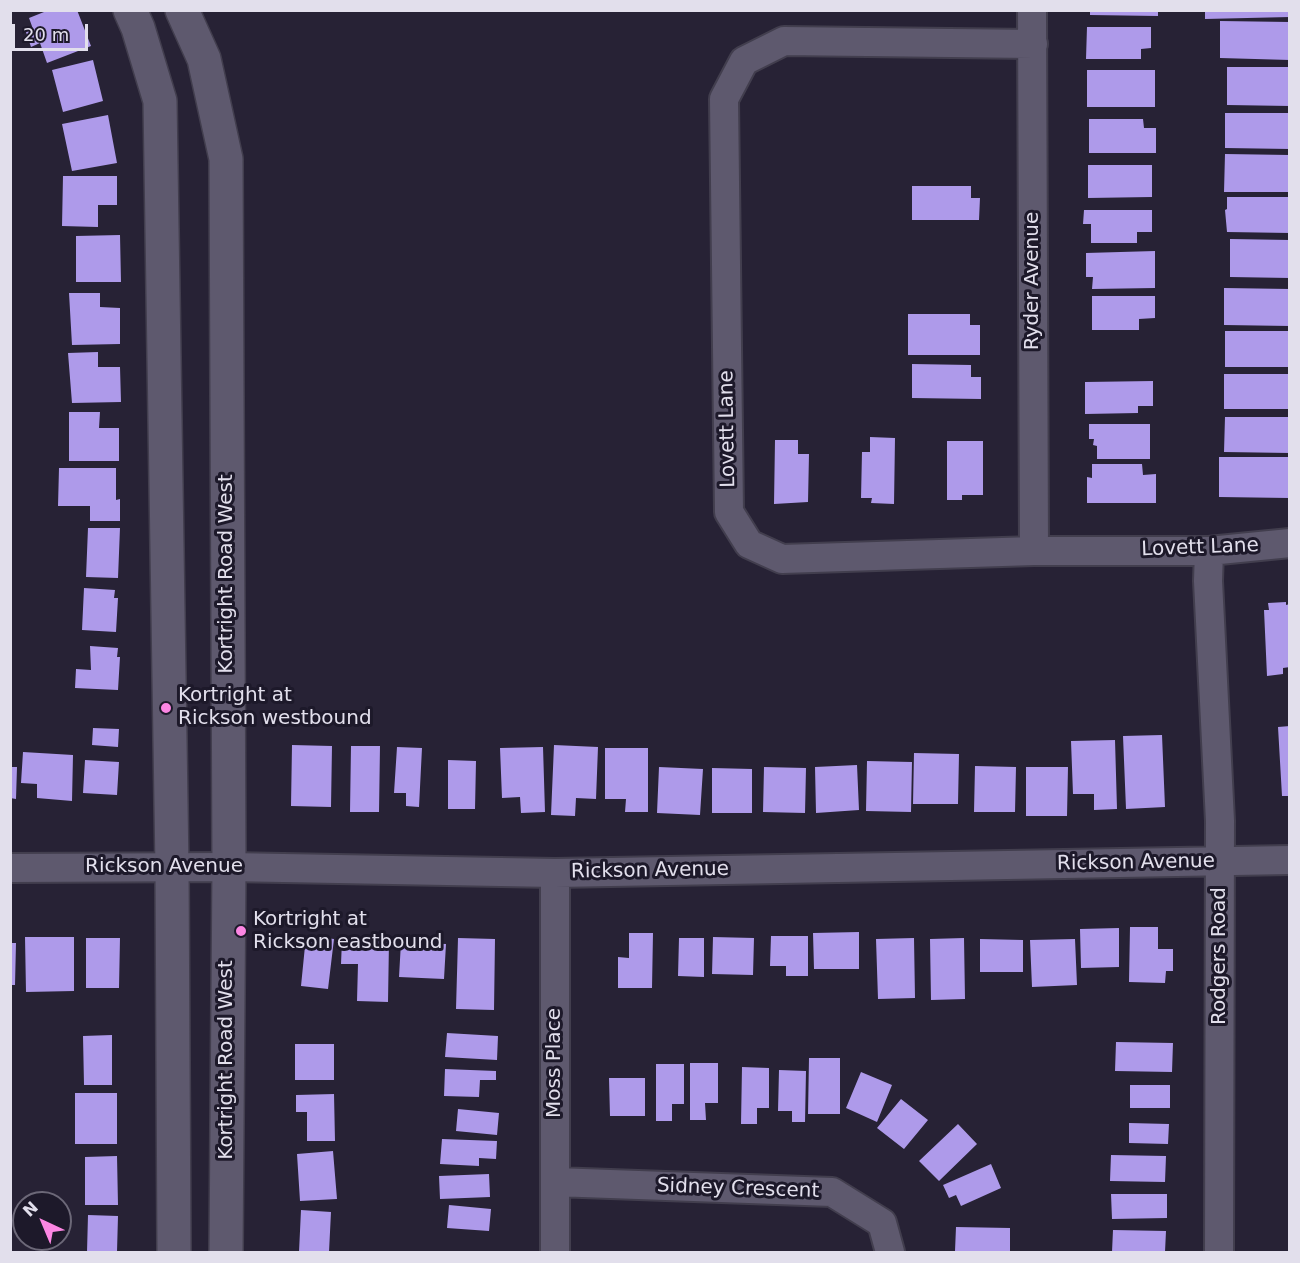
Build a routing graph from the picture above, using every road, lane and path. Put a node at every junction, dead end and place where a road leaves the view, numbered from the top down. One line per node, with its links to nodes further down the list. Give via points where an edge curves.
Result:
1 (130, 10): 12 (street, via 160,101)
2 (182, 10): 11 (street, Kortright Road West, via 204,59 226,159)
3 (1032, 10): 4 (street, Ryder Avenue)
4 (1033, 44): 6 (street, Ryder Avenue); 6 (street, Lovett Lane, via 784,42 744,61 724,99 729,512 749,544 783,559)
5 (1290, 543): 7 (street, Lovett Lane)
6 (1034, 551): 7 (street, Lovett Lane)
7 (1209, 551): 9 (street, Rodgers Road)
8 (1290, 860): 9 (street, Rickson Avenue)
9 (1220, 862): 13 (street, Rickson Avenue); 19 (street, Rodgers Road)
10 (10, 867): 12 (street, Rickson Avenue)
11 (228, 867): 12 (street, Rickson Avenue); 13 (street, Rickson Avenue); 16 (street, Kortright Road West)
12 (172, 868): 15 (street)
13 (555, 873): 14 (street, Moss Place)
14 (555, 1182): 17 (street, Moss Place); 18 (street, Sidney Crescent, via 832,1192 882,1223)
15 (174, 1252)
16 (226, 1252)
17 (555, 1252)
18 (890, 1252)
19 (1219, 1252)

